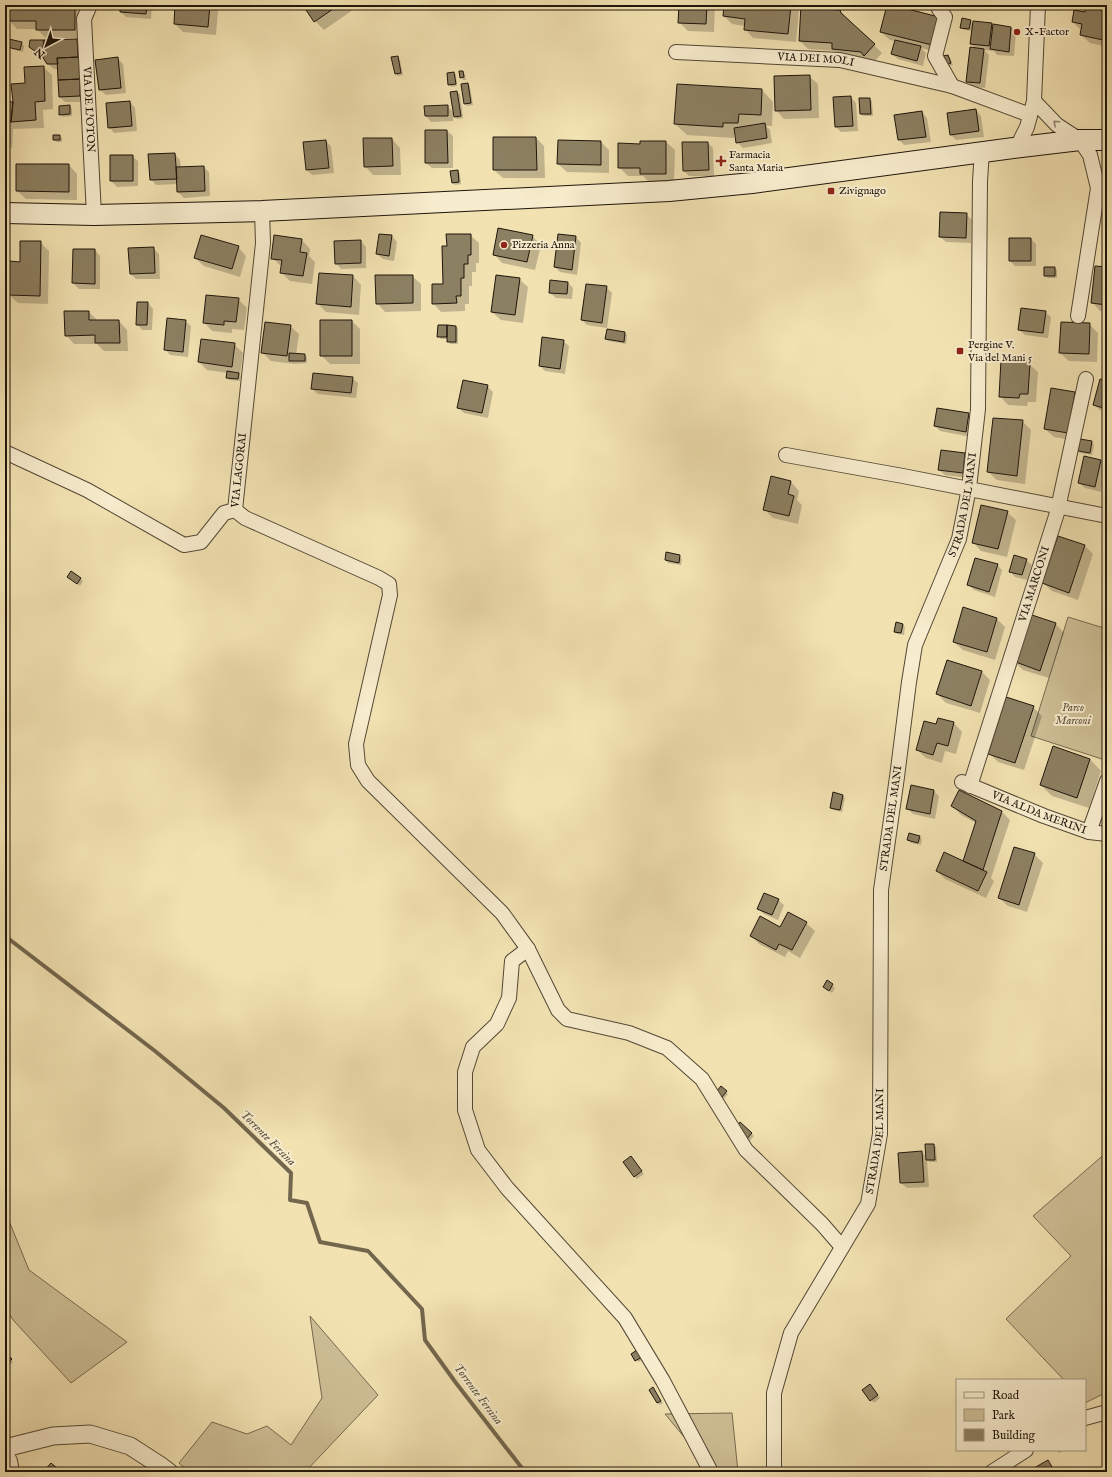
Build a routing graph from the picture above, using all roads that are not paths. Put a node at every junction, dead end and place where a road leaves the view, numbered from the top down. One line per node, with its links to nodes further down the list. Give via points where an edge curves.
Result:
1 (90, 5): 14 (street, VIA DE L'OTON, via 84,19)
2 (940, 5): 5 (street, via 939,9 945,17 935,56)
3 (1038, 5): 6 (street)
4 (676, 52): 5 (street, VIA DEI MOLI, via 840,60)
5 (952, 86): 7 (street, VIA DEI MOLI)
6 (1034, 101): 7 (street); 8 (street, one-way to 6, via 1056,125)
7 (1030, 115): 10 (street, via 1021,139)
8 (1080, 140): 9 (main road); 10 (main road); 15 (street, via 1090,155 1098,188)
9 (1107, 140)
10 (1021, 147): 11 (main road)
11 (982, 152): 12 (main road, via 752,183 669,191); 19 (street, STRADA DEL MANI, via 978,409)
12 (262, 211): 14 (main road); 21 (street, VIA LAGORAI, via 263,243)
13 (5, 213): 14 (main road)
14 (94, 215)
15 (1078, 316)
16 (1086, 379): 20 (street, VIA MARCONI)
17 (5, 452): 21 (street, VIA LAGORAI, via 87,490 184,545 201,542 224,513)
18 (786, 455): 19 (street)
19 (969, 488): 20 (street); 28 (street, STRADA DEL MANI, via 958,539 915,645 910,674 881,890 880,1134 868,1204)
20 (1058, 506): 22 (street); 24 (street, VIA MARCONI)
21 (235, 510): 27 (street, via 245,518 388,584 390,595 356,744 358,765 368,781 502,913)
22 (1107, 516)
23 (1107, 781): 25 (street, VIA ALDA MERINI)
24 (966, 784): 25 (street, VIA ALDA MERINI)
25 (1089, 832): 26 (street)
26 (1107, 834)
27 (528, 950): 28 (street, via 558,1010 567,1019 628,1033 667,1048 702,1079 746,1150); 36 (street, via 512,961 509,998 497,1024 472,1047 465,1072 465,1110 478,1150 506,1188 625,1318 663,1381)
28 (842, 1247): 37 (street, STRADA DEL MANI, via 791,1333 774,1393)
29 (1107, 1412): 30 (street)
30 (1086, 1418)
31 (5, 1448): 35 (street, via 53,1436 90,1434 130,1446)
32 (5, 1451): 34 (street)
33 (1024, 1451): 38 (street)
34 (12, 1472)
35 (169, 1472)
36 (711, 1472)
37 (774, 1472)
38 (992, 1472)

